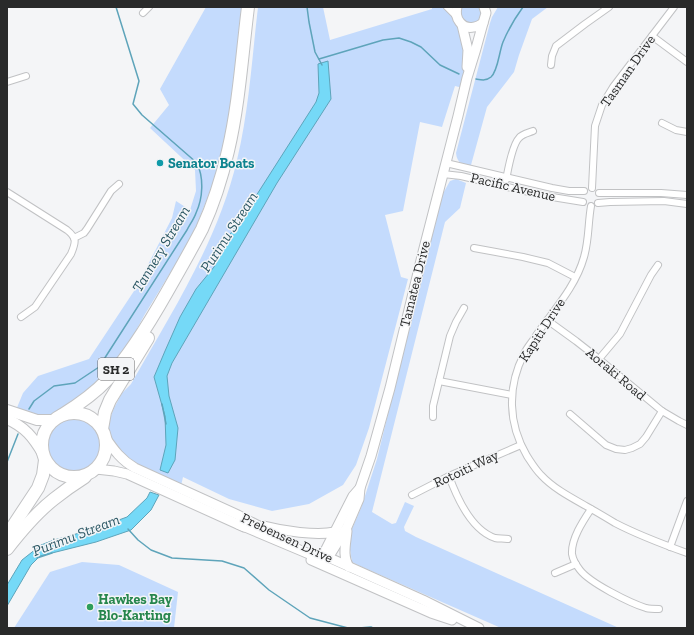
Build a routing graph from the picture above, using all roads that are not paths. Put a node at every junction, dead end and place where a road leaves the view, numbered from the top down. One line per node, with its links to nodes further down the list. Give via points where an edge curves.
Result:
1 (149, 7): 9 (street)
2 (248, 7): 49 (highway, SH 2, via 234,126 222,174 202,227 157,310 126,357 99,387)
3 (252, 7): 52 (highway, SH 2, via 239,116 226,177 209,222 178,287 110,400 105,412)
4 (447, 7): 10 (street)
5 (457, 7): 10 (main road, Tamatea Drive)
6 (610, 7): 14 (street, via 556,46)
7 (674, 7): 12 (street, Tasman Drive)
8 (487, 9): 11 (main road, Tamatea Drive)
9 (143, 13)
10 (459, 21): 11 (main road, via 469,28); 16 (main road, Tamatea Drive, via 468,50)
11 (483, 23): 16 (main road, Tamatea Drive)
12 (652, 36): 13 (street); 26 (street, Tasman Drive, via 602,105 595,126)
13 (687, 62)
14 (552, 65)
15 (26, 76): 17 (street)
16 (467, 78): 21 (main road, Tamatea Drive)
17 (7, 82)
18 (662, 123): 20 (street)
19 (533, 131): 23 (street, via 524,134 516,142)
20 (687, 132)
21 (446, 163): 22 (main road, Tamatea Drive); 23 (street, Pacific Avenue)
22 (443, 174): 25 (street, Pacific Avenue); 57 (main road, Tamatea Drive, via 390,388)
23 (506, 178): 25 (street); 27 (street, Pacific Avenue, via 569,191)
24 (119, 184): 35 (street, via 111,191 84,233)
25 (505, 185): 31 (street, Pacific Avenue, via 546,196)
26 (592, 188): 27 (street); 29 (street)
27 (584, 191): 31 (street)
28 (7, 192): 35 (street, via 67,230)
29 (599, 193): 30 (street); 32 (street)
30 (687, 195)
31 (583, 202): 34 (street)
32 (598, 203): 33 (street, via 664,201); 34 (street)
33 (687, 204)
34 (591, 206): 38 (street, Kapiti Drive, via 587,246)
35 (74, 238): 40 (street, via 71,254 35,307)
36 (474, 248): 38 (street, via 548,263)
37 (658, 265): 42 (street, via 650,275 620,334)
38 (575, 277): 41 (street, Kapiti Drive)
39 (464, 308): 43 (street, via 452,329)
40 (21, 317)
41 (547, 320): 42 (street, Aoraki Road); 44 (street, Kapiti Drive, via 518,366)
42 (599, 359): 46 (street, Aoraki Road)
43 (439, 381): 44 (street); 48 (street)
44 (512, 395): 53 (street, Kapiti Drive, via 511,407)
45 (7, 410): 49 (main road, via 37,420)
46 (662, 412): 47 (street, via 640,444 625,450 606,445); 51 (street, Aoraki Road)
47 (570, 414)
48 (433, 417)
49 (58, 418): 52 (highway, via 70,413 84,415 96,422); 54 (highway, SH 2, via 44,433)
50 (7, 419): 54 (main road, via 21,426 33,438)
51 (687, 424)
52 (103, 433): 55 (highway, SH 2, via 106,448 104,458); 61 (main road, Prebensen Drive, via 128,464)
53 (521, 445): 56 (street, Rotoiti Way); 60 (street, Kapiti Drive, via 541,475 562,492)
54 (44, 457): 55 (highway, via 51,468 63,476 74,478); 65 (highway, SH 2, via 43,475 38,488)
55 (91, 472): 62 (main road, Prebensen Drive, via 114,471 127,474); 68 (highway, SH 2, via 42,509)
56 (449, 476): 58 (street, Rotoiti Way); 66 (street, via 462,508 472,521 487,534)
57 (360, 488): 63 (main road, Tamatea Drive, via 359,499); 64 (main road, Tamatea Drive, via 353,496)
58 (412, 495)
59 (687, 501): 67 (street)
60 (591, 509): 67 (street, Kapiti Drive); 71 (street, via 574,539 572,553)
61 (251, 522): 64 (main road, via 274,529 319,534); 70 (main road, Prebensen Drive)
62 (238, 524): 70 (main road, via 312,556 321,559); 75 (main road, Prebensen Drive, via 321,565)
63 (347, 527): 70 (main road, Tamatea Drive); 72 (main road, via 345,551)
64 (335, 532): 70 (main road, Tamatea Drive, via 325,551)
65 (7, 535)
66 (508, 539)
67 (670, 547): 69 (street, Kapiti Drive)
68 (7, 550)
69 (687, 553)
70 (326, 557): 72 (main road, Prebensen Drive); 75 (main road, via 331,564)
71 (576, 564): 73 (street); 74 (street, via 584,574 604,588 648,609)
72 (348, 567): 77 (main road, Prebensen Drive)
73 (555, 573)
74 (659, 609)
75 (431, 613): 76 (main road, Prebensen Drive)
76 (474, 628)
77 (479, 628)

